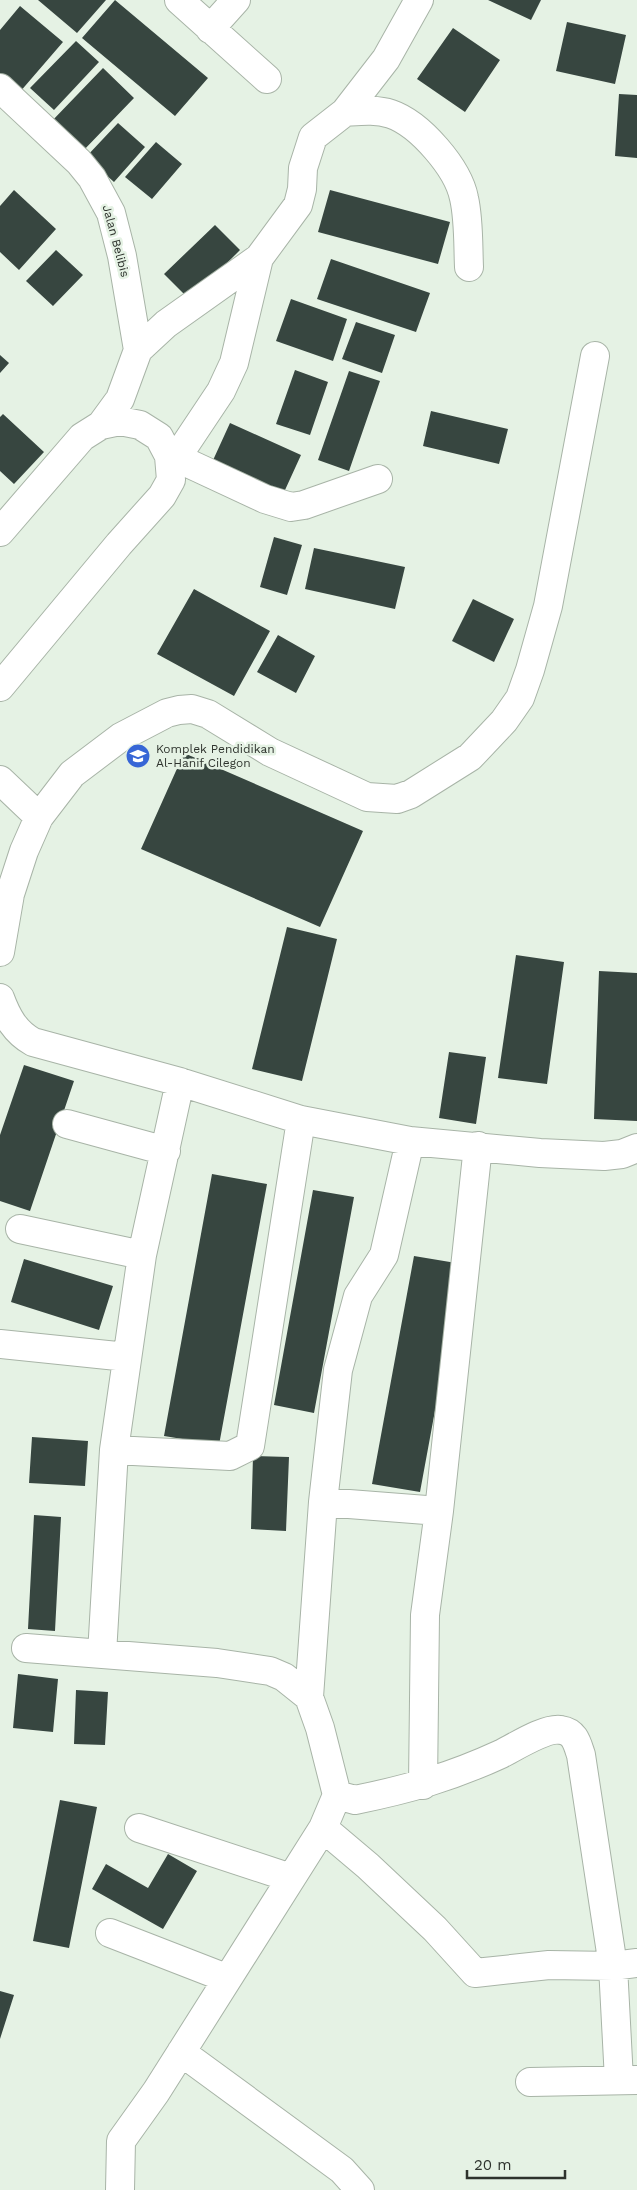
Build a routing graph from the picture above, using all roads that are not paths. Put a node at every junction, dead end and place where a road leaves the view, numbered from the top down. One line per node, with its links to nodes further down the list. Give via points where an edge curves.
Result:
1 (179, 0): 4 (street)
2 (236, 0): 4 (street)
3 (419, 0): 7 (street, via 386,59)
4 (210, 29): 5 (street)
5 (267, 79)
6 (0, 88): 10 (street, Jalan Belibis, via 79,162 103,196 122,256)
7 (345, 112): 8 (street, via 314,138 303,168 298,205); 9 (street, via 390,113 402,118 430,141 462,190)
8 (259, 258): 10 (street, via 166,324); 13 (street, via 234,363 221,391)
9 (470, 267)
10 (138, 350): 12 (street, Jalan Belibis, via 120,399)
11 (595, 356): 18 (street, via 548,606 530,670 520,698 504,721 470,757 411,794 397,799 367,797 270,752 208,714 192,709 179,710 121,737 72,774)
12 (101, 425): 13 (street, via 120,421 140,425 159,437); 15 (street, via 82,437)
13 (174, 462): 14 (street, via 291,508); 16 (street, via 171,480 162,496)
14 (378, 478)
15 (0, 532)
16 (0, 687)
17 (0, 780): 18 (street)
18 (39, 817): 19 (street, via 10,894)
19 (0, 952)
20 (0, 998): 21 (street, via 14,1027 33,1042)
21 (180, 1082): 22 (street); 27 (street)
22 (302, 1120): 24 (street); 32 (street, via 250,1446 230,1456)
23 (67, 1124): 27 (street)
24 (410, 1140): 25 (street); 33 (street, via 384,1255 358,1296 338,1370)
25 (478, 1146): 26 (street, via 604,1156); 34 (street)
26 (637, 1148)
27 (166, 1151): 29 (street)
28 (20, 1229): 29 (street)
29 (142, 1254): 31 (street)
30 (0, 1344): 31 (street)
31 (127, 1358): 32 (street)
32 (114, 1450): 36 (street)
33 (323, 1502): 34 (street); 37 (street)
34 (439, 1511): 38 (street, via 425,1615)
35 (26, 1648): 36 (street)
36 (102, 1654): 37 (street, via 217,1663 270,1671)
37 (309, 1697): 39 (street)
38 (424, 1785): 39 (street, via 355,1800); 44 (street, via 468,1769 550,1730 562,1730 574,1736 581,1755)
39 (338, 1795): 41 (street)
40 (139, 1828): 42 (street)
41 (323, 1828): 42 (street); 44 (street, via 429,1923 475,1973 549,1965)
42 (291, 1878): 45 (street)
43 (110, 1932): 45 (street)
44 (625, 1965): 47 (street)
45 (226, 1978): 46 (street)
46 (181, 2052): 49 (street, via 121,2141); 50 (street, via 342,2170)
47 (628, 2080): 48 (street)
48 (530, 2082)
49 (120, 2190)
50 (360, 2190)

